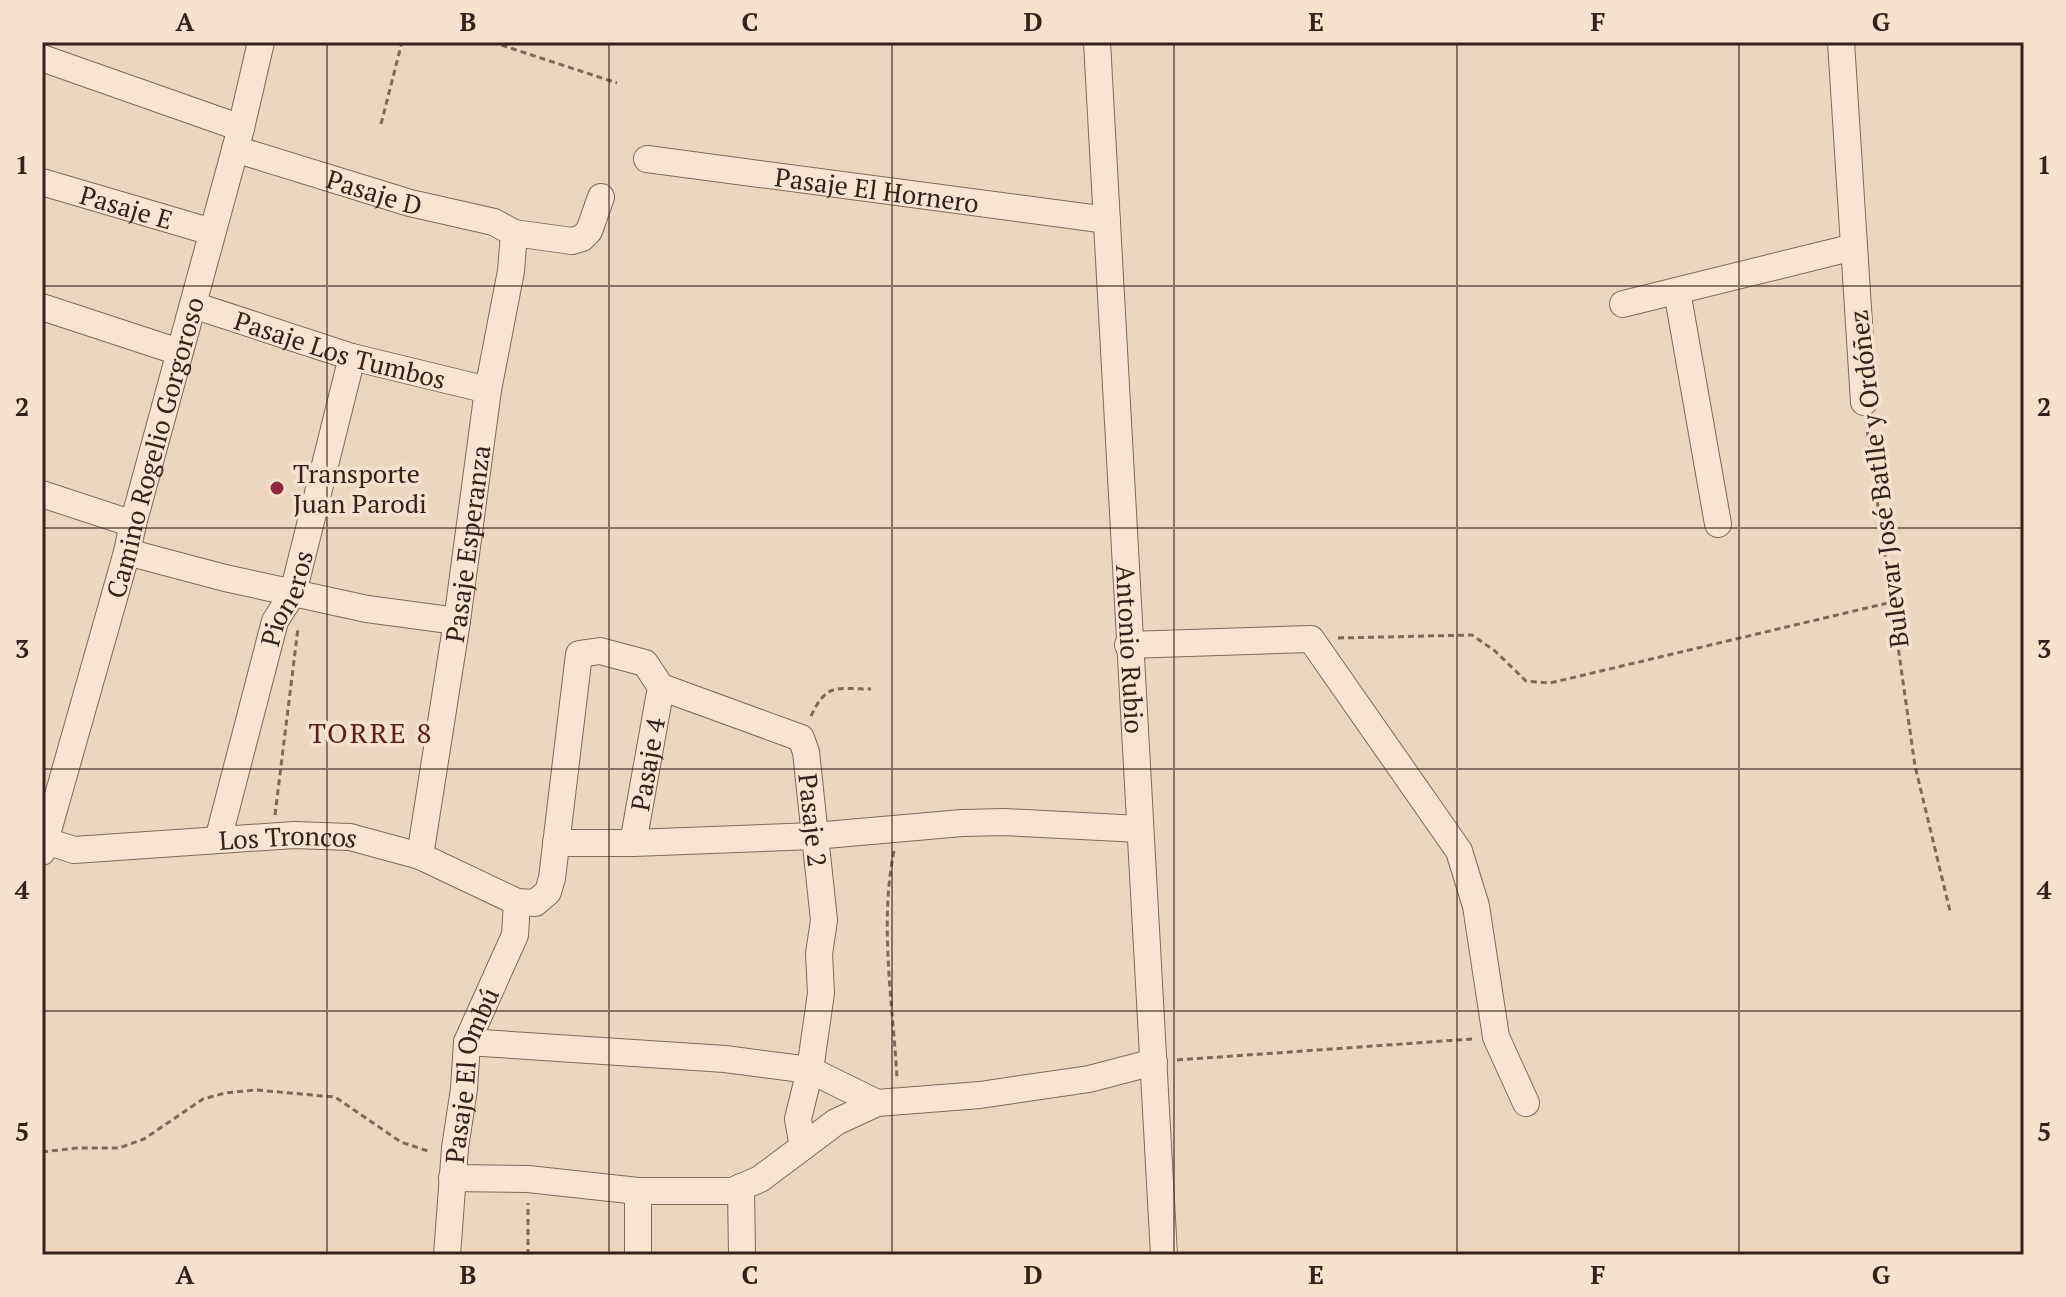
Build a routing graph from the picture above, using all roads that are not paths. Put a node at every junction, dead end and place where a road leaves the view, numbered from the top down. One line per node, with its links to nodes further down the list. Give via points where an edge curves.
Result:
1 (261, 42): 5 (street, Camino Rogelio Gorgoroso)
2 (1097, 42): 9 (street, Antonio Rubio)
3 (1841, 42): 12 (street, Bulevar José Batlle y Ordóñez)
4 (42, 58): 5 (street, Pasaje D)
5 (238, 138): 10 (street, Camino Rogelio Gorgoroso); 11 (street, Pasaje D, via 410,203 494,222)
6 (647, 159): 9 (street, Pasaje El Hornero)
7 (42, 182): 10 (street, Pasaje E)
8 (601, 197): 11 (street, Pasaje D, via 582,238)
9 (1107, 220): 27 (street, Antonio Rubio)
10 (212, 232): 15 (street, Camino Rogelio Gorgoroso)
11 (514, 233): 19 (street, Pasaje Esperanza)
12 (1854, 247): 13 (street); 20 (street, Bulevar José Batlle y Ordóñez)
13 (1677, 291): 14 (street); 23 (street)
14 (1623, 304)
15 (193, 305): 17 (street, Camino Rogelio Gorgoroso); 18 (street, Pasaje Los Tumbos)
16 (42, 307): 17 (street)
17 (179, 352): 22 (street, Camino Rogelio Gorgoroso)
18 (352, 357): 19 (street, Pasaje Los Tumbos); 25 (street, Pioneros)
19 (488, 390): 26 (street, Pasaje Esperanza)
20 (1864, 402)
21 (42, 494): 22 (street)
22 (133, 524): 24 (street, Camino Rogelio Gorgoroso)
23 (1718, 524)
24 (127, 552): 25 (street); 30 (street, Camino Rogelio Gorgoroso)
25 (293, 593): 26 (street); 32 (street, Pioneros, via 275,621)
26 (457, 621): 35 (street, Pasaje Esperanza)
27 (1128, 645): 29 (street, Antonio Rubio); 41 (street, via 1311,639 1459,851 1476,906 1496,1037)
28 (661, 687): 31 (street, Pasaje 2, via 801,738); 33 (street, Pasaje 2, via 645,663 600,651 579,654); 34 (street, Pasaje 4)
29 (1140, 829): 31 (street, via 1004,822); 38 (street, Antonio Rubio)
30 (46, 832): 32 (street, Los Troncos, via 74,850)
31 (814, 836): 34 (street); 39 (street, Pasaje 2, via 824,920)
32 (218, 840): 35 (street, Los Troncos, via 327,834)
33 (556, 843): 34 (street); 36 (street, via 548,892 535,903)
34 (633, 843)
35 (420, 856): 36 (street, Los Troncos)
36 (517, 902): 37 (street, Pasaje El Ombú, via 515,935)
37 (467, 1042): 39 (street, via 725,1059); 43 (street, Pasaje El Ombú)
38 (1154, 1062): 40 (street, via 1089,1079); 49 (street, Antonio Rubio)
39 (810, 1070): 40 (street); 42 (street, Pasaje 2, via 798,1119)
40 (888, 1102): 42 (street, via 836,1122)
41 (1526, 1103)
42 (803, 1147): 44 (street)
43 (453, 1169): 45 (street); 46 (street, Pasaje El Ombú)
44 (741, 1187): 45 (street); 48 (street)
45 (638, 1191): 47 (street)
46 (447, 1255)
47 (638, 1255)
48 (742, 1255)
49 (1164, 1255)

